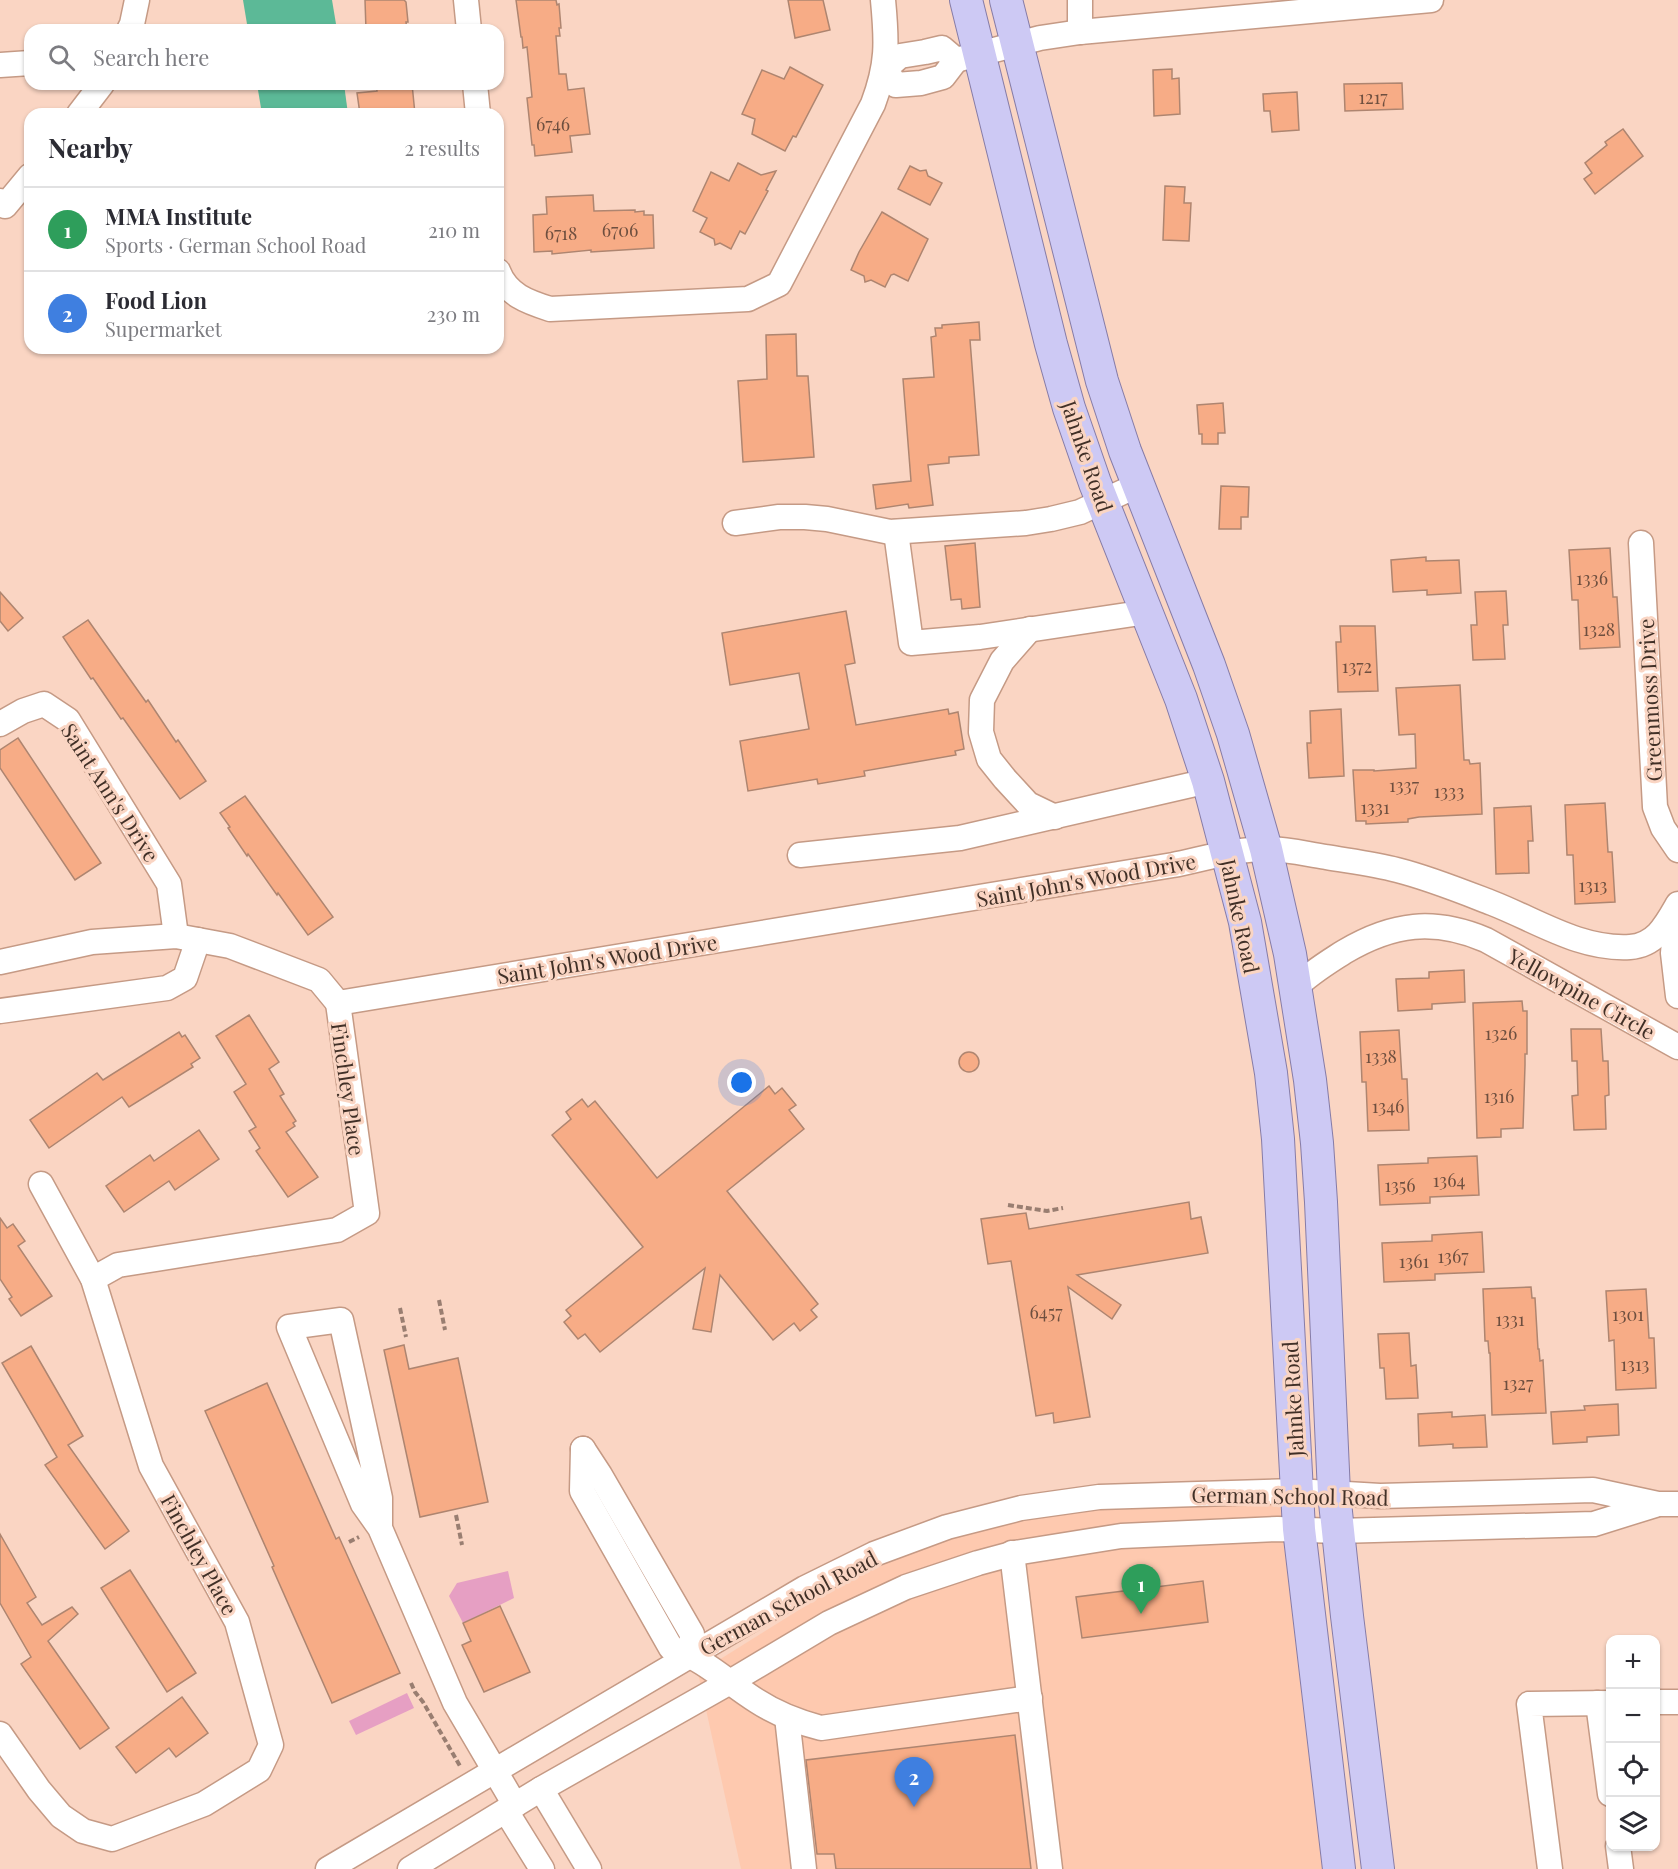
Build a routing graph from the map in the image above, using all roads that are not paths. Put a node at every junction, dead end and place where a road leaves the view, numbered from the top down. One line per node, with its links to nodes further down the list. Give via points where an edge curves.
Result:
1 (137, 0): 8 (street)
2 (466, 0): 9 (street)
3 (883, 0): 15 (street)
4 (966, 0): 12 (main road, Jahnke Road)
5 (1006, 0): 11 (main road, Jahnke Road)
6 (1080, 0): 10 (street)
7 (1431, 0): 10 (street)
8 (132, 24)
9 (468, 24)
10 (1080, 32): 11 (street)
11 (1018, 44): 12 (street); 23 (main road, Jahnke Road, via 1102,381)
12 (968, 57): 15 (street, via 943,77 921,83 896,85); 24 (main road, Jahnke Road, via 1070,408)
13 (24, 63): 14 (street)
14 (0, 65)
15 (885, 69): 22 (street, via 873,104 779,284 748,299 550,309 522,300)
16 (93, 90): 18 (street)
17 (476, 90): 19 (street)
18 (82, 108)
19 (477, 108)
20 (24, 184): 21 (street, via 6,206)
21 (0, 201)
22 (504, 282)
23 (1138, 485): 24 (street); 33 (main road, Jahnke Road, via 1209,665)
24 (1102, 501): 26 (street, via 1080,512 1051,519); 28 (main road, Jahnke Road)
25 (735, 523): 26 (street, via 805,517)
26 (896, 532): 29 (street, via 911,642)
27 (1641, 543): 34 (street, Greenmoss Drive, via 1655,807)
28 (1147, 612): 29 (street); 31 (main road, Jahnke Road)
29 (1030, 629): 32 (street, via 1002,661 982,700 981,732 989,759 1005,779 1028,804)
30 (0, 724): 39 (street, Saint Ann's Drive, via 44,704 68,720 169,884)
31 (1208, 782): 32 (street); 35 (main road, Jahnke Road)
32 (1055, 817): 36 (street, via 960,838)
33 (1266, 849): 35 (street, Yellowpine Circle); 37 (street, Yellowpine Circle, via 1381,866); 42 (main road, Jahnke Road)
34 (1678, 850)
35 (1228, 854): 44 (street, Saint John's Wood Drive); 49 (main road, Jahnke Road, via 1245,922 1271,1073 1286,1262)
36 (800, 855)
37 (1425, 879): 38 (street, Yellowpine Circle, via 1574,938 1617,946 1650,942 1666,926); 40 (street, Yellowpine Circle, via 1464,910)
38 (1678, 905): 43 (street, Yellowpine Circle, via 1673,952)
39 (187, 938): 41 (street, via 92,942); 44 (street, via 230,946 319,980); 45 (street, via 184,978 167,988)
40 (1486, 940): 42 (street, Yellowpine Circle, via 1458,929 1432,926 1388,931 1342,953); 46 (street, Yellowpine Circle)
41 (0, 962)
42 (1295, 988): 50 (main road, Jahnke Road, via 1317,1143)
43 (1678, 996)
44 (338, 1003): 48 (street, Finchley Place, via 367,1213 337,1230 118,1265)
45 (0, 1011)
46 (1678, 1047)
47 (41, 1184): 48 (street, Finchley Place)
48 (93, 1279): 63 (street, Finchley Place, via 151,1466 237,1622 271,1745 259,1770 204,1804 112,1839 83,1831 61,1816)
49 (1296, 1491): 50 (street, German School Road); 53 (main road, Jahnke Road); 56 (street, German School Road, via 1099,1497 985,1516 911,1540 840,1570)
50 (1334, 1493): 51 (street, German School Road, via 1392,1496 1593,1490); 54 (main road, Jahnke Road)
51 (1668, 1504): 54 (street, German School Road, via 1594,1524)
52 (380, 1528): 52 (street, via 380,1498 341,1320 289,1327 363,1504); 65 (street, via 455,1703)
53 (1299, 1529): 54 (street, German School Road); 55 (street, German School Road, via 1121,1536); 75 (main road, Jahnke Road)
54 (1338, 1531): 76 (main road, Jahnke Road)
55 (1012, 1553): 57 (street, German School Road, via 942,1574 871,1602); 58 (street)
56 (691, 1655): 56 (street, via 692,1634 583,1449 582,1491 671,1648); 57 (street); 65 (street, German School Road)
57 (730, 1682): 62 (street); 66 (street, German School Road)
58 (1030, 1698): 62 (street, via 821,1728); 74 (street)
59 (1660, 1702): 60 (street)
60 (1678, 1702)
61 (1604, 1703): 64 (street); 77 (street, via 1529,1704)
62 (787, 1717): 73 (street)
63 (0, 1734)
64 (1607, 1743)
65 (495, 1772): 67 (street); 69 (street, German School Road)
66 (542, 1789): 67 (street, German School Road); 72 (street)
67 (511, 1808): 70 (street, German School Road); 71 (street)
68 (1619, 1851): 78 (street)
69 (328, 1869)
70 (410, 1869)
71 (542, 1869)
72 (589, 1869)
73 (804, 1869)
74 (1050, 1869)
75 (1339, 1869)
76 (1378, 1869)
77 (1550, 1869)
78 (1621, 1869)

